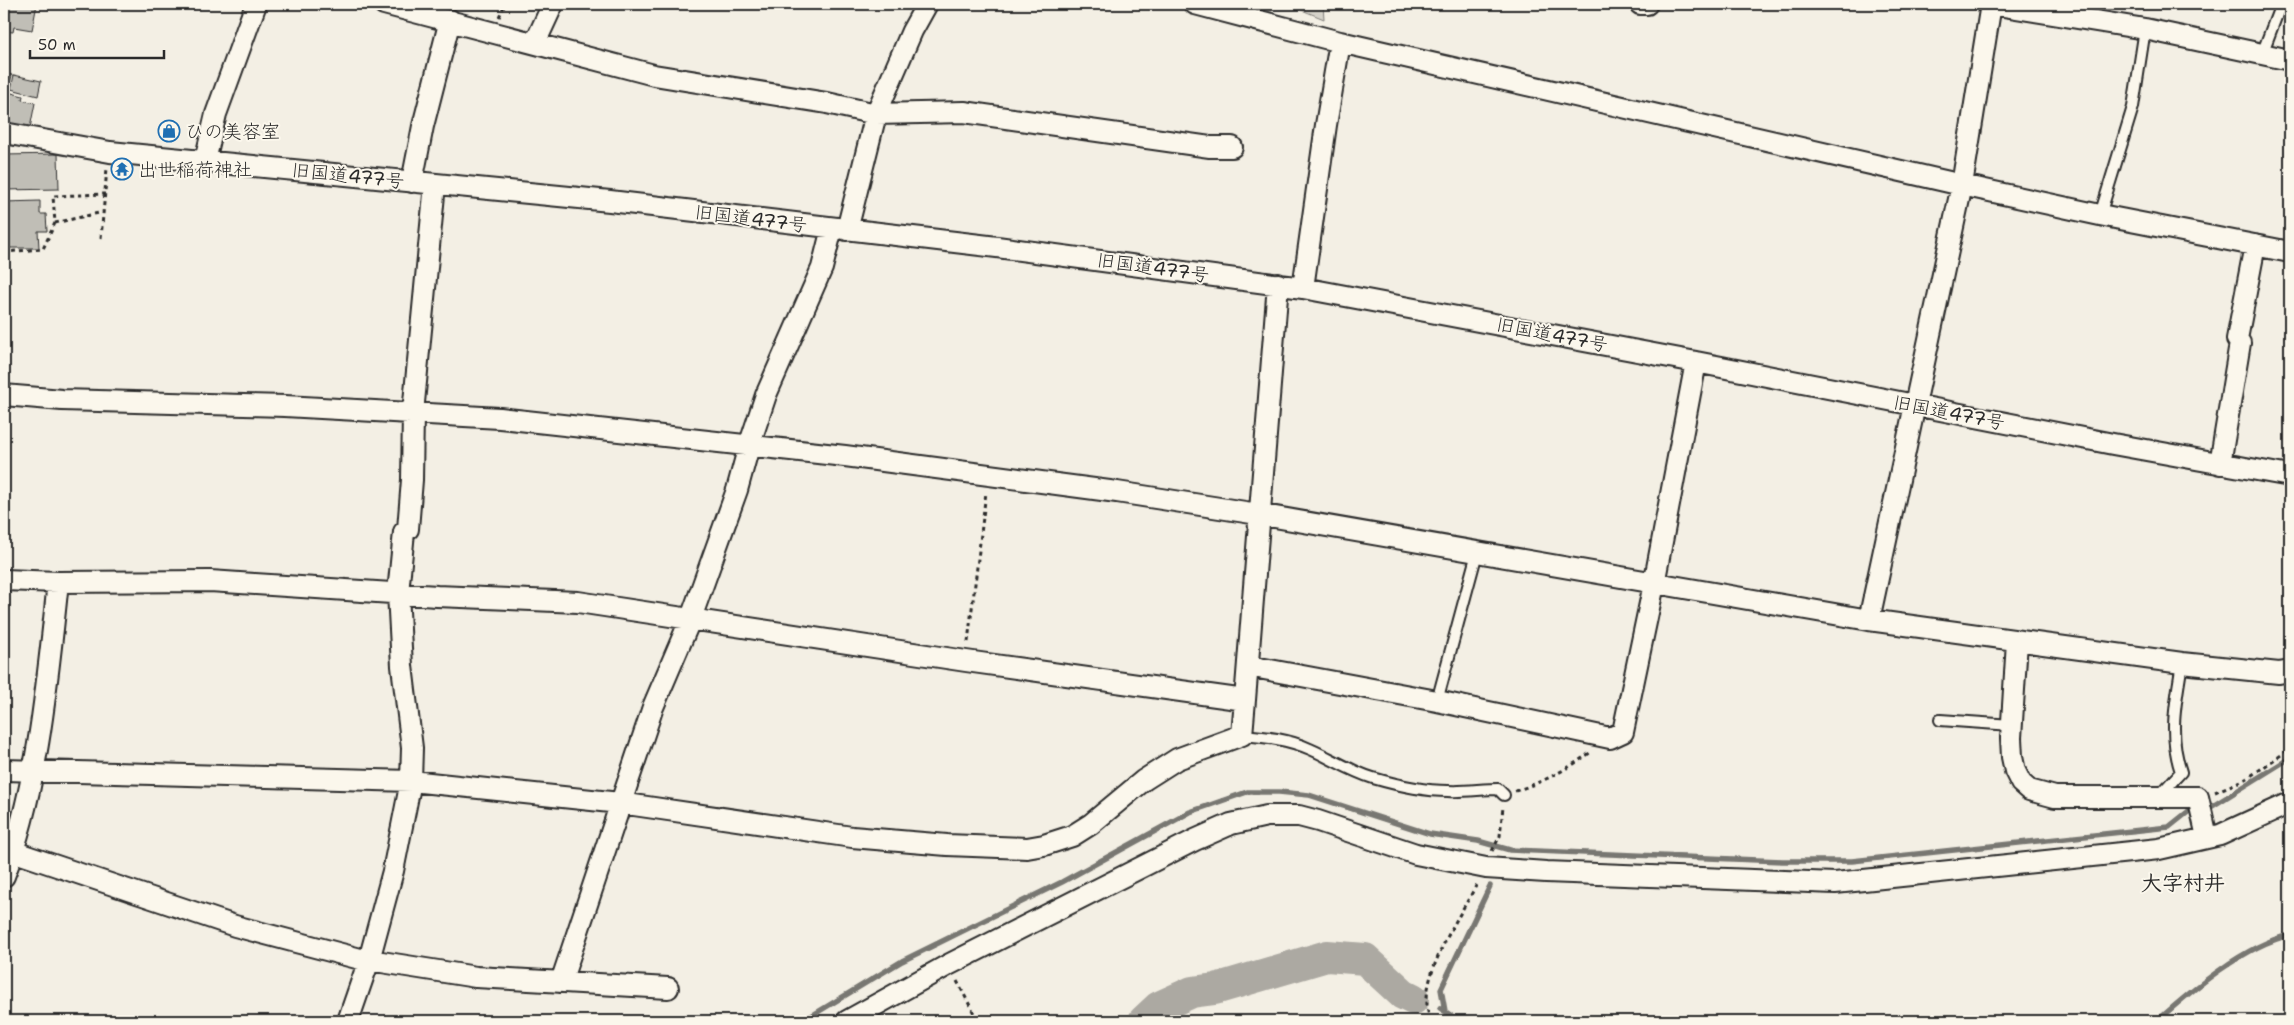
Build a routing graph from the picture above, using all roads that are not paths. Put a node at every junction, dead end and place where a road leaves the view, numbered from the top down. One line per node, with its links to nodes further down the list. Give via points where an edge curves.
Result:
1 (256, 4): 19 (street, via 216,114)
2 (384, 4): 10 (street)
3 (553, 4): 13 (street)
4 (927, 4): 16 (street)
5 (1195, 4): 12 (street)
6 (1640, 4): 7 (street)
7 (1647, 4)
8 (1991, 4): 11 (street); 22 (street)
9 (2281, 4): 14 (lane)
10 (450, 20): 13 (street); 20 (street)
11 (2145, 30): 14 (street); 23 (lane, via 2133,107)
12 (1340, 42): 22 (street); 28 (street)
13 (535, 43): 16 (street, via 654,75)
14 (2262, 54): 15 (street)
15 (2290, 60)
16 (876, 114): 18 (street, via 964,112 1210,148); 24 (street)
17 (4, 134): 19 (street, 旧国道477号, via 110,152)
18 (1232, 148)
19 (205, 161): 20 (street, 旧国道477号)
20 (412, 182): 21 (street, 旧国道477号)
21 (435, 184): 24 (street, 旧国道477号); 32 (street)
22 (1962, 185): 23 (street); 31 (street)
23 (2100, 215): 25 (street)
24 (839, 229): 27 (street, 旧国道477号); 33 (street, via 780,361)
25 (2255, 245): 26 (street); 34 (street)
26 (2290, 252)
27 (1278, 284): 28 (street, 旧国道477号); 36 (street)
28 (1303, 288): 29 (street, 旧国道477号)
29 (1696, 362): 31 (street, 旧国道477号); 40 (street)
30 (4, 395): 32 (street, via 62,400)
31 (1916, 406): 34 (street, 旧国道477号); 43 (street)
32 (413, 412): 33 (street, via 500,418); 41 (street, via 410,510 408,529 404,532)
33 (749, 446): 36 (street, via 988,474); 42 (street, via 737,490)
34 (2220, 464): 35 (street, 旧国道477号)
35 (2290, 476)
36 (1258, 514): 37 (street); 46 (street)
37 (1477, 552): 40 (street); 49 (lane)
38 (4, 580): 39 (street)
39 (58, 582): 41 (street, via 210,581); 54 (street)
40 (1654, 584): 43 (street); 49 (street, via 1623,732 1610,738)
41 (398, 592): 42 (street, via 578,602); 55 (street, via 402,666 412,748)
42 (691, 618): 48 (street); 58 (street, via 653,707)
43 (1869, 620): 44 (street)
44 (2018, 641): 45 (street); 51 (street)
45 (2182, 662): 47 (street, via 2279,673); 57 (lane, via 2172,725 2174,752 2181,772)
46 (1248, 666): 48 (street); 49 (street)
47 (2290, 671)
48 (1245, 700): 52 (street)
49 (1437, 701)
50 (1940, 720): 51 (lane)
51 (2012, 725): 57 (street, via 2015,771 2029,790 2055,797)
52 (1242, 736): 56 (lane, via 1278,738 1310,749 1371,778 1397,784 1450,792 1498,789); 58 (street, via 1177,760 1144,780 1092,824 1072,836 1027,848 947,846 852,837)
53 (4, 770): 54 (street)
54 (33, 772): 55 (street); 61 (street)
55 (411, 781): 58 (street); 63 (street, via 392,871)
56 (1504, 795)
57 (2157, 798): 60 (street, via 2199,799)
58 (620, 803): 64 (street)
59 (2290, 803): 60 (street, via 2220,835)
60 (2206, 832): 67 (street, via 2159,849 1835,883 1488,862 1416,854 1318,820 1267,816 1217,829 948,965)
61 (12, 851): 62 (street); 63 (street, via 236,926)
62 (4, 876)
63 (368, 960): 64 (street, via 476,977); 66 (street)
64 (561, 982): 65 (street)
65 (668, 988)
66 (348, 1021)
67 (847, 1021)

